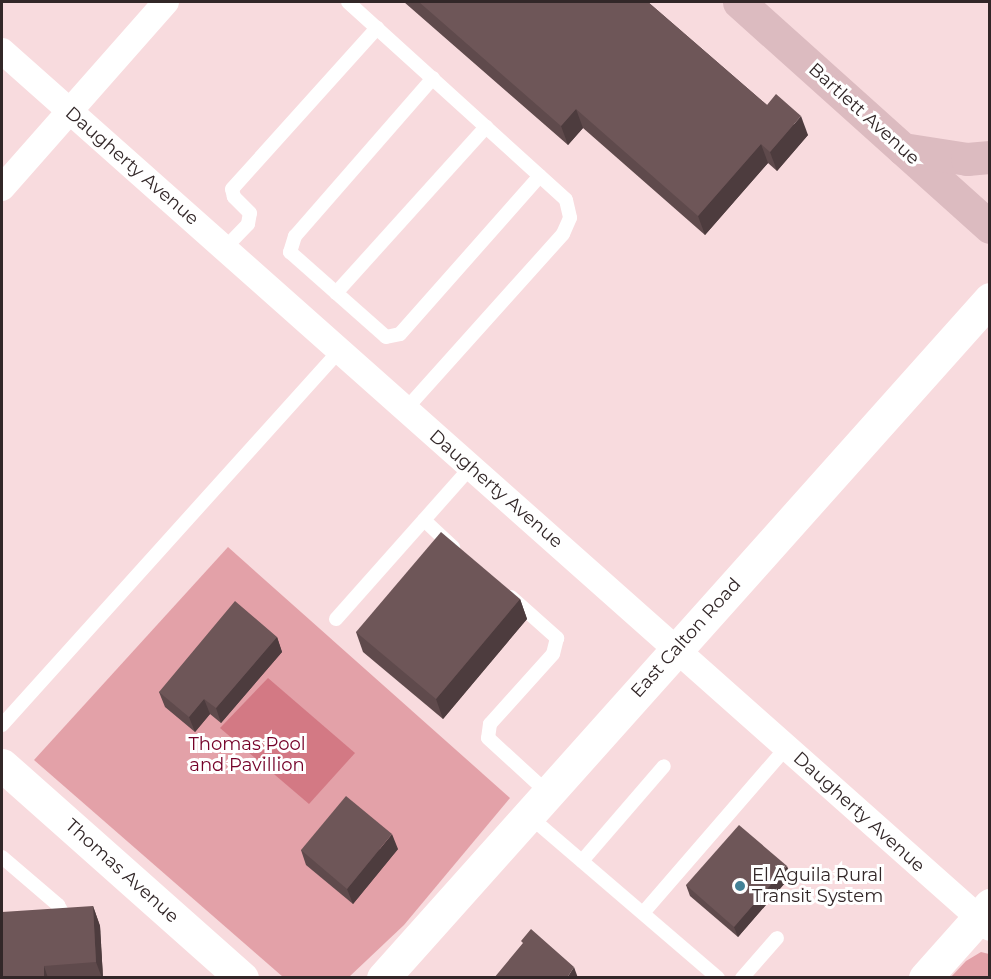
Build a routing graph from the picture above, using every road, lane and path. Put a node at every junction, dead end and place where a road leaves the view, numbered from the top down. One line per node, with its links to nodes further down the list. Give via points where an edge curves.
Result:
1 (166, 2): 7 (street)
2 (348, 2): 4 (lane)
3 (739, 2): 9 (main road, Bartlett Avenue)
4 (377, 28): 6 (lane); 14 (lane, via 232,189 250,213 248,224)
5 (2, 51): 7 (street, Daugherty Avenue)
6 (433, 78): 8 (lane); 15 (lane, via 295,236 290,252)
7 (70, 111): 12 (street); 14 (street, Daugherty Avenue)
8 (486, 127): 11 (lane); 15 (lane)
9 (903, 149): 10 (main road, via 967,159); 13 (main road, Bartlett Avenue)
10 (990, 158)
11 (540, 176): 15 (lane, via 400,334 386,337); 18 (lane, via 566,200 570,218 563,234)
12 (2, 188)
13 (990, 227)
14 (225, 248): 17 (street, Daugherty Avenue)
15 (336, 292)
16 (990, 299): 24 (street, East Calton Road)
17 (340, 350): 18 (street, Daugherty Avenue); 25 (lane)
18 (406, 409): 19 (street, Daugherty Avenue)
19 (471, 467): 20 (lane); 24 (street, Daugherty Avenue)
20 (424, 520): 21 (lane); 23 (lane)
21 (468, 560)
22 (504, 591): 29 (lane, via 557,638 553,654 490,723 488,738)
23 (336, 619)
24 (677, 649): 26 (street, Daugherty Avenue); 29 (street, East Calton Road)
25 (2, 724)
26 (787, 747): 32 (lane); 33 (street, Daugherty Avenue)
27 (664, 766): 31 (lane)
28 (3, 769): 36 (street, Thomas Avenue)
29 (538, 804): 31 (lane); 37 (street, East Calton Road)
30 (2, 857): 34 (lane, via 58,905)
31 (582, 861): 32 (lane)
32 (643, 913): 38 (lane)
33 (986, 917): 40 (street)
34 (69, 928)
35 (777, 938): 39 (lane)
36 (242, 978)
37 (383, 978)
38 (718, 978)
39 (742, 978)
40 (925, 978)

